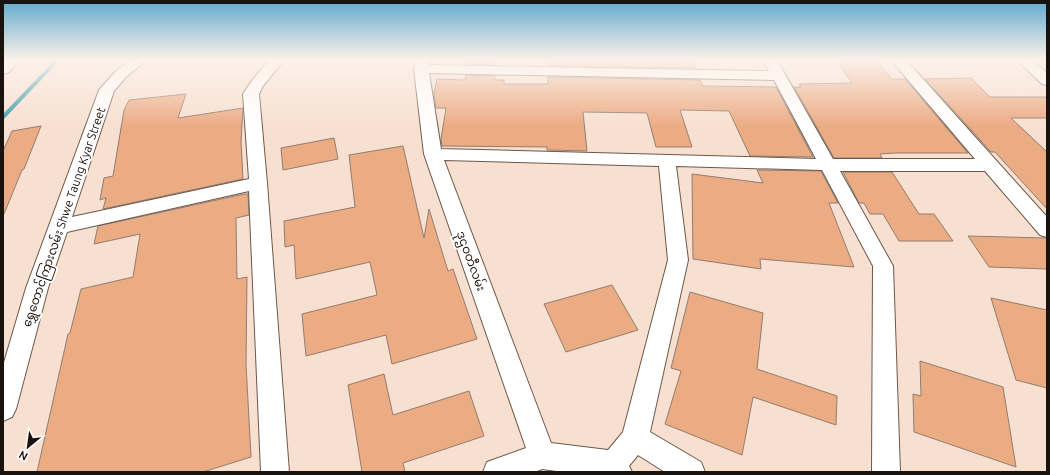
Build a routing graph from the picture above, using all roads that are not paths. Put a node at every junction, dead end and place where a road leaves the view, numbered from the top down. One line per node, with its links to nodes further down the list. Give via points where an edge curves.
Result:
1 (114, 82): 11 (street, ရွှေတောင်ကြားလမ်း Shwe Taung Kyar Street, via 107,90)
2 (258, 82): 10 (street, via 251,94)
3 (424, 82): 6 (street, ဒုဌဝတီလမ်း)
4 (782, 82): 8 (street)
5 (917, 82): 9 (street)
6 (433, 154): 7 (street); 15 (street, ဒုဌဝတီလမ်း)
7 (667, 162): 8 (street); 14 (street, via 678,260)
8 (829, 165): 9 (street); 20 (street, via 883,266)
9 (990, 165): 12 (street)
10 (258, 183): 11 (street); 17 (street)
11 (58, 227): 13 (street, ရွှေတောင်ကြားလမ်း Shwe Taung Kyar Street, via 37,288)
12 (1047, 230)
13 (3, 409)
14 (635, 438): 16 (street); 19 (street)
15 (542, 456): 16 (street); 18 (street)
16 (616, 468)
17 (275, 472)
18 (497, 472)
19 (691, 472)
20 (886, 472)

